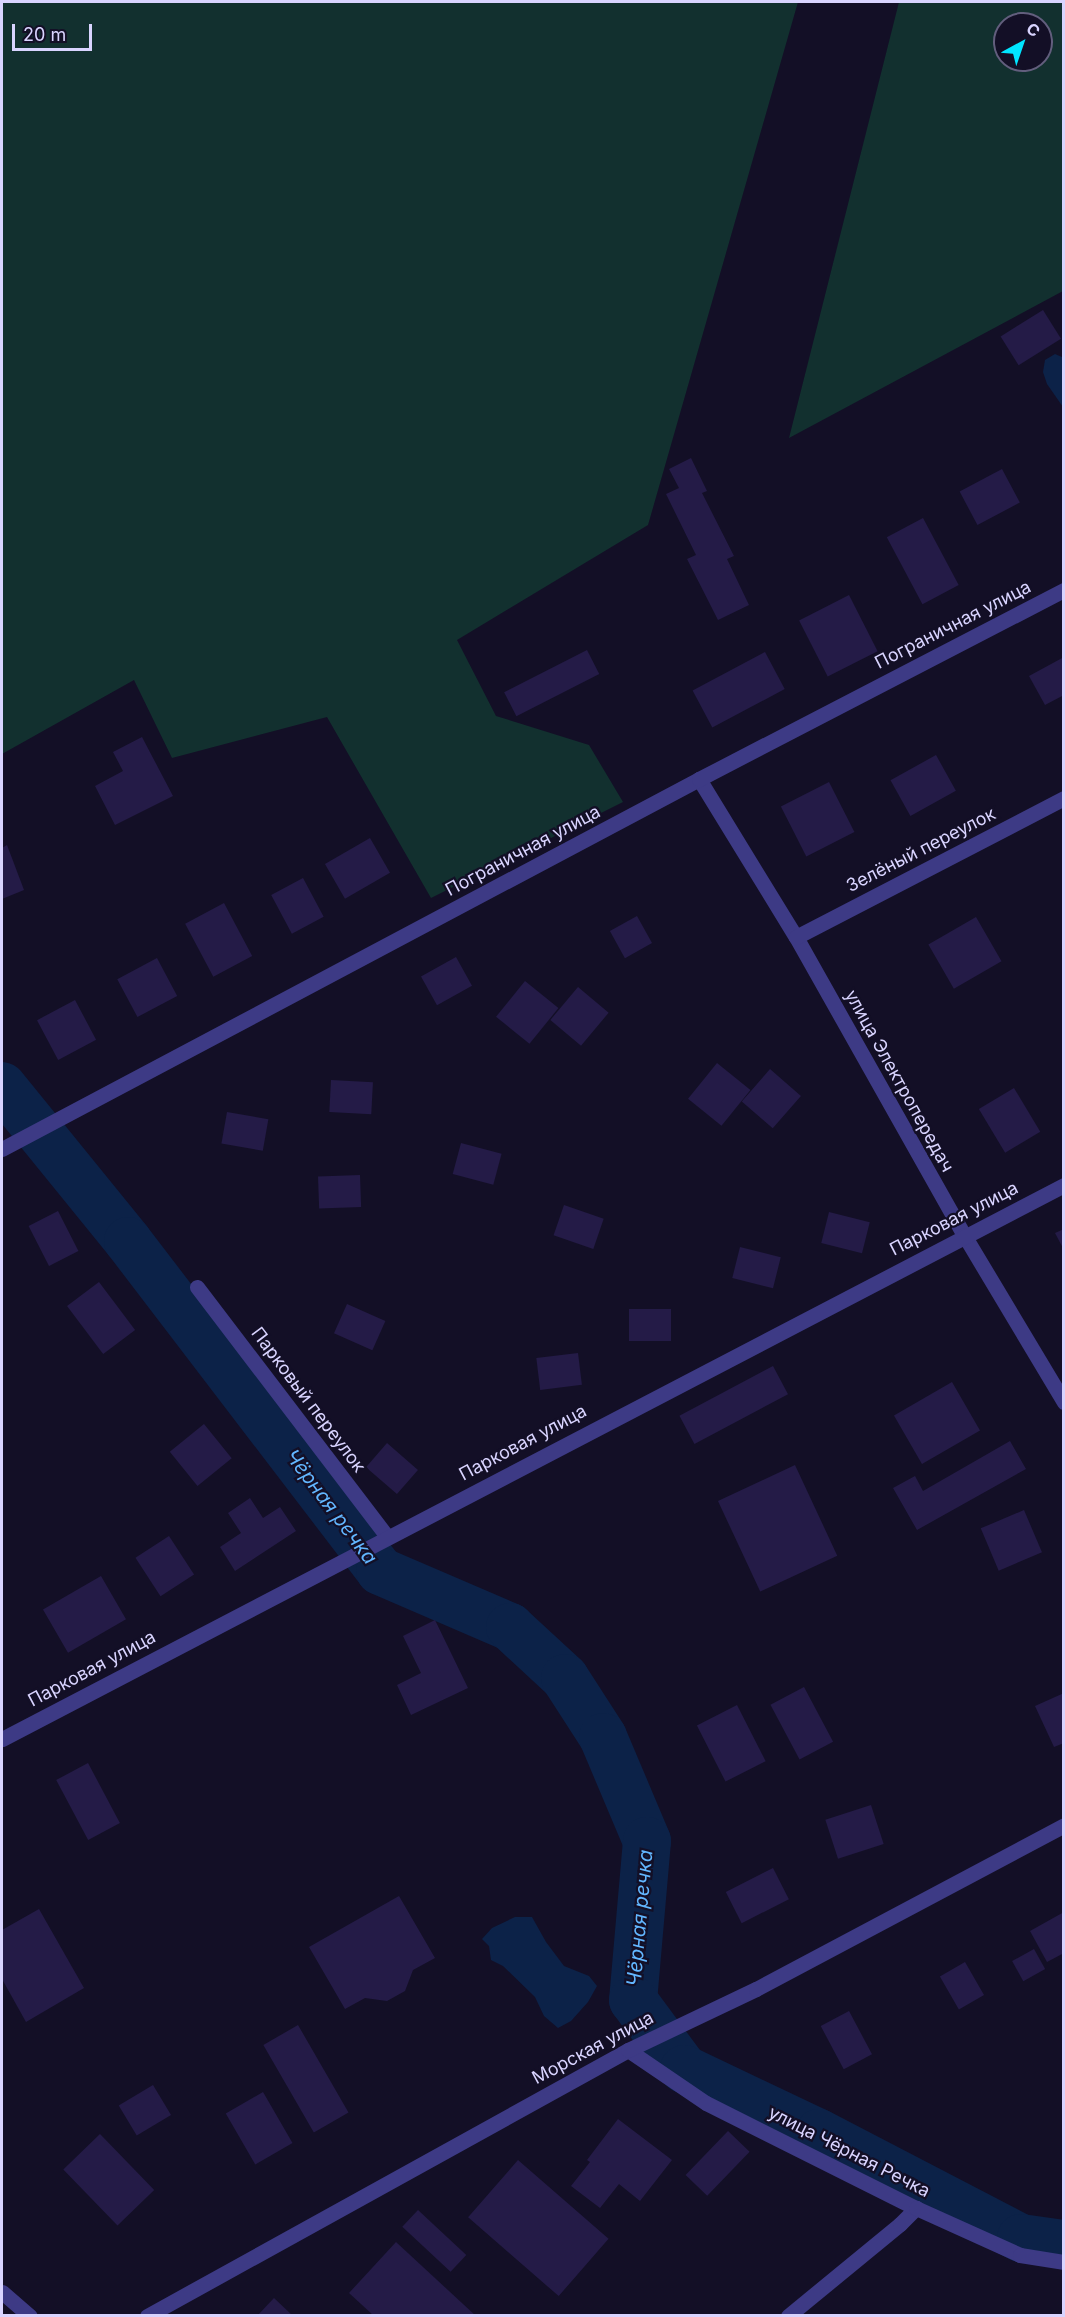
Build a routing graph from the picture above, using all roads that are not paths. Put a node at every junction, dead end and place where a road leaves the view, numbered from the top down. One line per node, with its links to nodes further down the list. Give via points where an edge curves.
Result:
1 (1064, 590): 2 (street, Пограничная улица)
2 (699, 779): 4 (street, улица Электропередач); 5 (street, Пограничная улица)
3 (1064, 798): 4 (street, Зелёный переулок)
4 (796, 937): 7 (street, улица Электропередач)
5 (2, 1149)
6 (1064, 1185): 7 (street, Парковая улица)
7 (964, 1235): 9 (street, улица Электропередач); 10 (street, Парковая улица)
8 (197, 1287): 10 (street, Парковый переулок)
9 (1064, 1402)
10 (383, 1538): 11 (street, Парковая улица)
11 (2, 1739)
12 (1064, 1825): 13 (street, Морская улица, via 756,1989)
13 (633, 2048): 14 (street, улица Чёрная Речка, via 706,2103); 18 (street, Морская улица)
14 (916, 2208): 15 (street, улица Чёрная Речка, via 1020,2255); 19 (street)
15 (1064, 2262)
16 (2, 2292): 17 (street)
17 (30, 2316)
18 (147, 2316)
19 (788, 2316)

